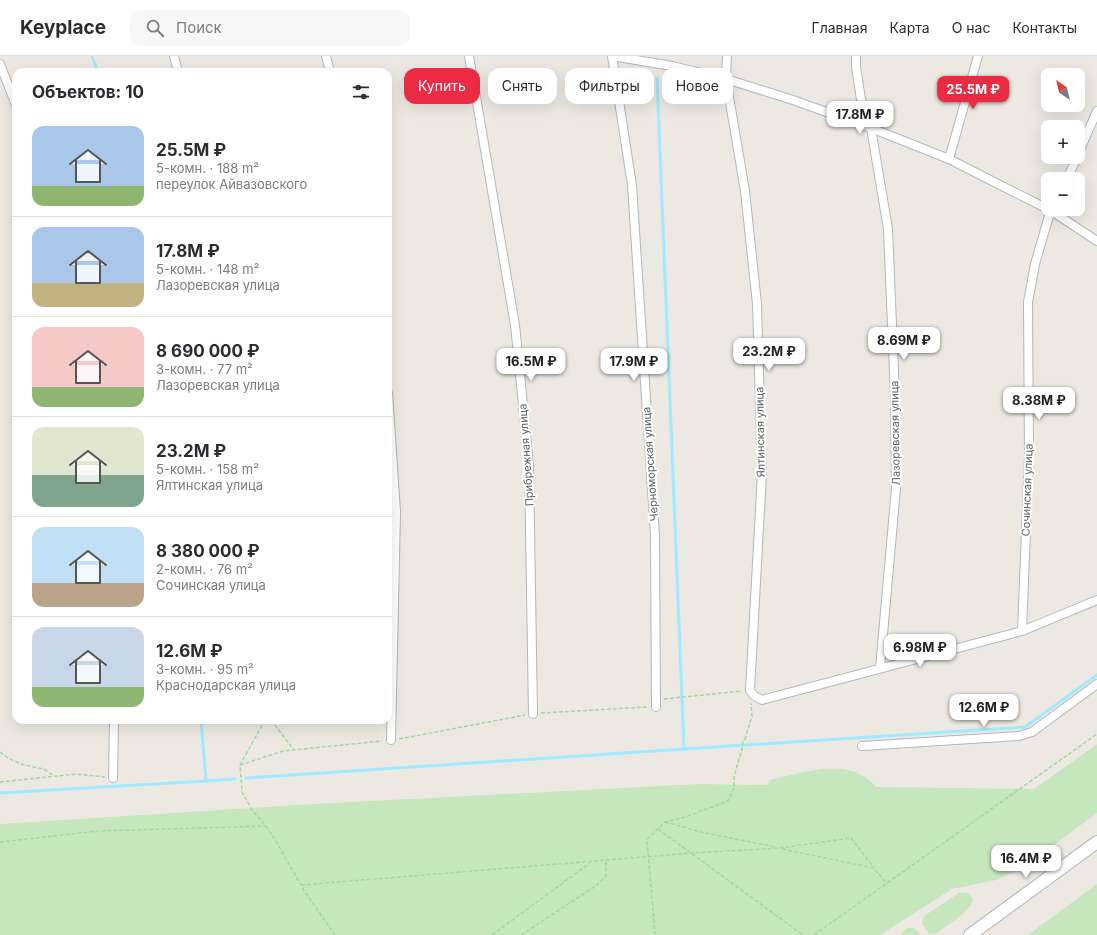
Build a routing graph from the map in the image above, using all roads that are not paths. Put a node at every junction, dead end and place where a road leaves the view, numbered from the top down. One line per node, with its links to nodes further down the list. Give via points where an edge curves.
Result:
1 (174, 56): 9 (street)
2 (326, 56): 10 (street)
3 (469, 56): 30 (street, Прибрежная улица, via 515,325 529,465)
4 (612, 56): 11 (street); 29 (street, Черноморская улица, via 632,185 655,535)
5 (726, 56): 12 (street, Ялтинская улица)
6 (856, 56): 17 (street, Лазоревская улица, via 861,98)
7 (978, 56): 19 (street)
8 (0, 64): 14 (street)
9 (177, 68)
10 (329, 68)
11 (680, 68)
12 (726, 68)
13 (733, 81): 17 (street)
14 (12, 95)
15 (730, 104): 27 (street, Ялтинская улица, via 745,192 757,304 762,473 750,690 762,700)
16 (1097, 111): 18 (street)
17 (871, 128): 19 (street); 27 (street, Лазоревская улица, via 888,229 895,396 896,488)
18 (1085, 138)
19 (948, 159): 20 (street)
20 (1041, 205)
21 (1049, 216): 26 (street, Сочинская улица, via 1035,264 1028,302 1029,456)
22 (1060, 216): 23 (street)
23 (1097, 241)
24 (392, 452): 32 (street, via 396,512)
25 (1097, 600): 26 (street)
26 (1022, 631): 27 (street)
27 (880, 668)
28 (1097, 684): 33 (street, via 1032,732 1019,736)
29 (656, 704)
30 (533, 714)
31 (114, 724): 34 (street)
32 (392, 740)
33 (862, 746)
34 (113, 778)
35 (1097, 842): 36 (main road)
36 (970, 935)

